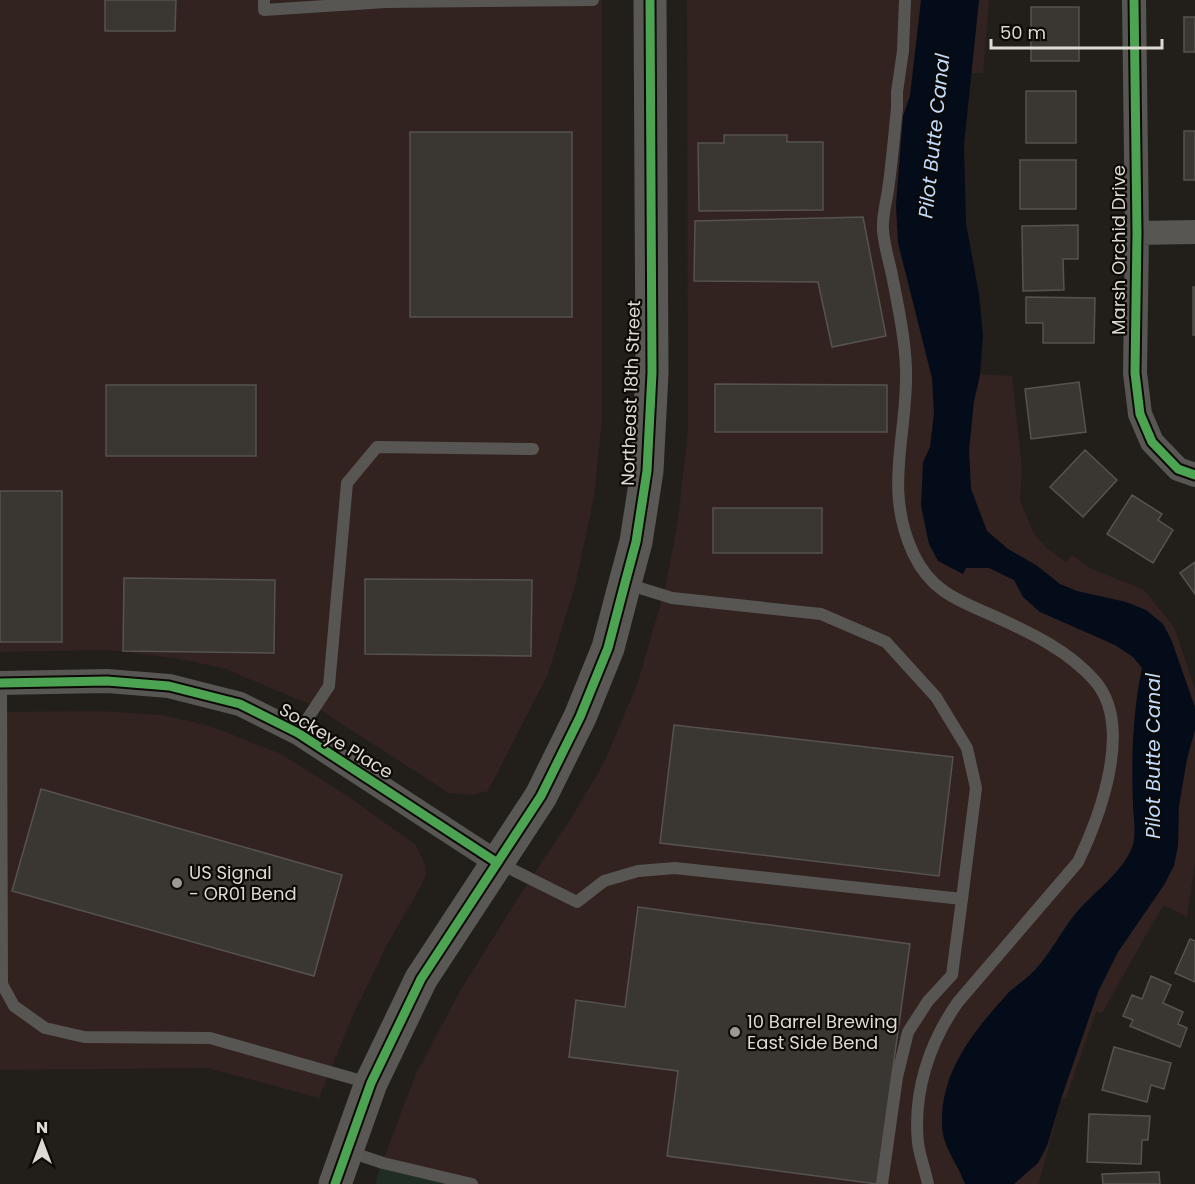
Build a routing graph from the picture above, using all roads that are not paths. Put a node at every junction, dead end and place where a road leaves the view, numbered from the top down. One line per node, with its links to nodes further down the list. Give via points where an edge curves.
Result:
1 (264, 0): 2 (lane, via 264,10 386,2)
2 (594, 0)
3 (650, 0): 10 (street, Northeast 18th Street, via 652,373 648,471)
4 (905, 0): 20 (lane, via 883,231 906,370 897,476 902,523 922,572 933,585 1031,633 1079,666 1096,682 1107,701 1112,725 1103,798 1078,862 958,1002 932,1048 921,1081 918,1113 918,1143)
5 (1134, 0): 6 (street, Marsh Orchid Drive)
6 (1137, 232): 7 (street); 9 (street, Marsh Orchid Drive, via 1135,373 1140,414 1152,442 1178,469)
7 (1195, 232)
8 (532, 449): 12 (lane, via 377,447 347,483 329,687)
9 (1195, 475)
10 (626, 584): 13 (street, Northeast 18th Street, via 608,648 580,717 541,796); 14 (lane, via 672,598 821,614 886,642 936,697 967,747 975,788)
11 (1, 683): 12 (street, Sockeye Place, via 107,681 169,686 240,704); 15 (lane, via 2,984 14,1006 45,1028 84,1037 210,1038)
12 (298, 733): 13 (street, Sockeye Place)
13 (496, 862): 14 (lane, via 577,902 604,881 638,871 675,868); 15 (street, Northeast 18th Street, via 421,979)
14 (962, 899): 19 (lane, via 952,975 928,1001 908,1032 897,1077)
15 (371, 1083): 16 (street, Northeast 18th Street)
16 (346, 1151): 17 (street, Northeast 18th Street); 18 (lane)
17 (335, 1184)
18 (472, 1184)
19 (882, 1184)
20 (928, 1184)

